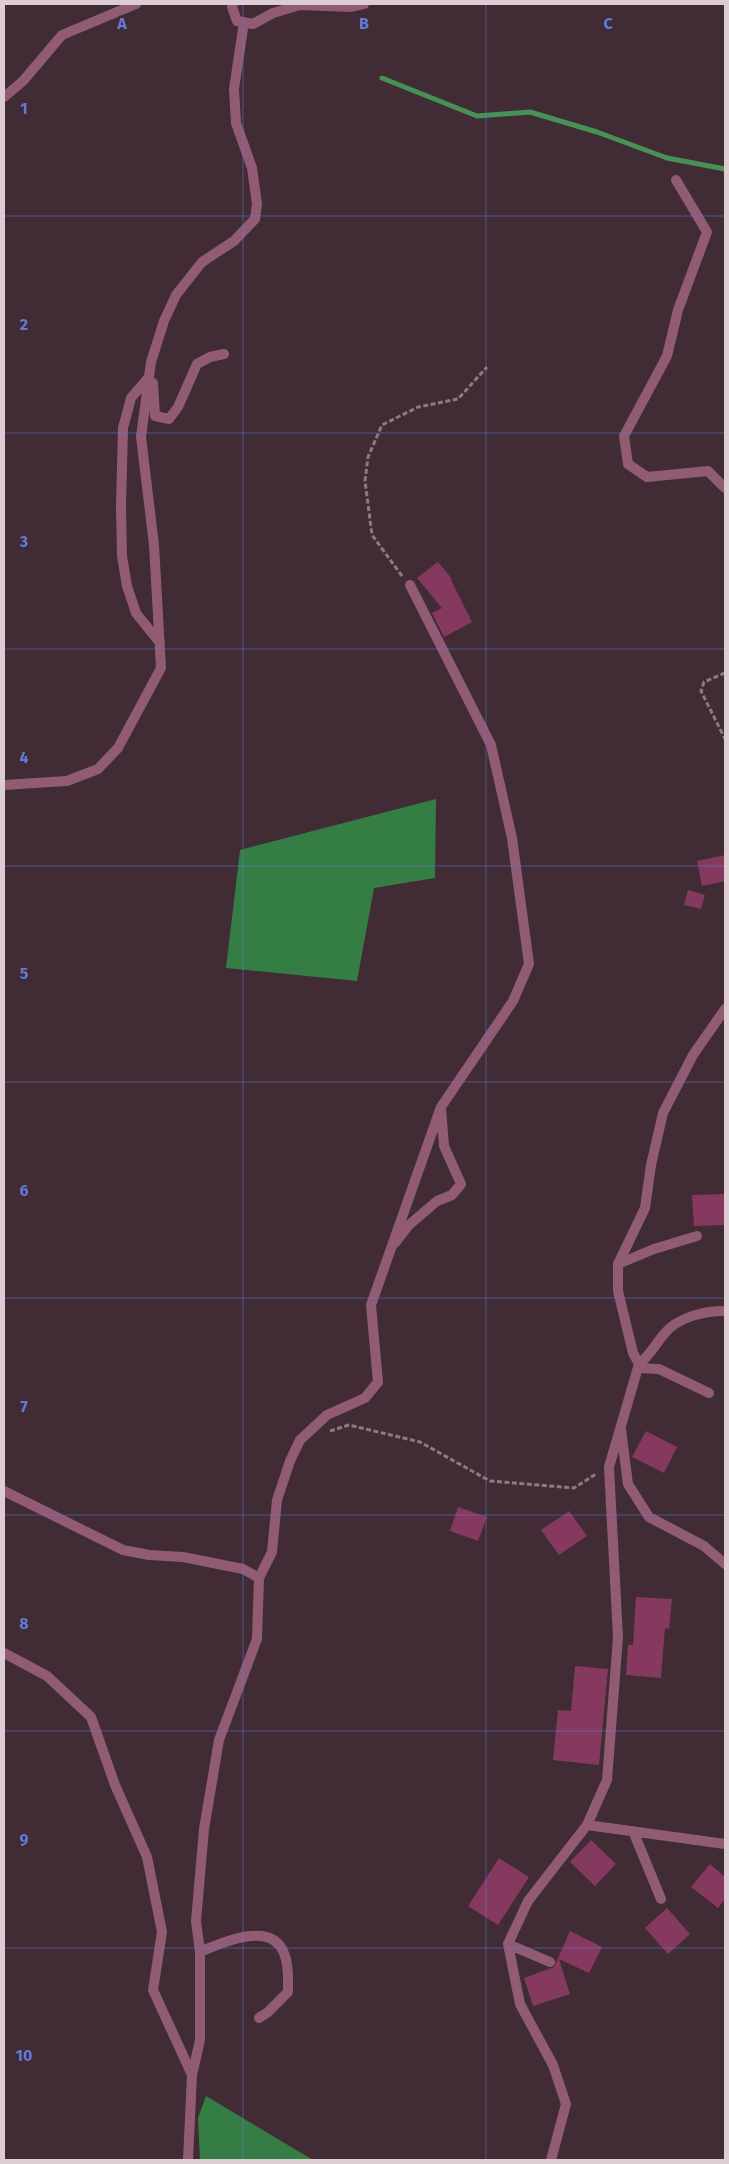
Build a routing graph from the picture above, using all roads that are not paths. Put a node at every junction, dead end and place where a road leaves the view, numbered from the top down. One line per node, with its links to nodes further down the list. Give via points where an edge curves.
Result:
1 (136, 4): 5 (street, via 62,35)
2 (233, 4): 4 (street, via 237,21)
3 (364, 4): 4 (street, via 351,7 300,5 273,13 253,24)
4 (244, 22): 8 (street, via 234,89 236,122 252,168 257,204 255,218 234,241 202,262 176,294)
5 (4, 97)
6 (676, 180): 10 (street, via 707,232 678,310 667,356 624,436 628,464 647,477 708,470)
7 (224, 354): 8 (street, via 210,356 197,364 178,407 169,419 156,416)
8 (151, 362): 9 (street)
9 (149, 376): 12 (street, via 141,438 154,545); 12 (street, via 131,398 123,428 122,556 126,586 136,613)
10 (725, 488)
11 (410, 585): 15 (street, via 491,744 512,838 529,964 513,1001)
12 (160, 643): 13 (street, via 160,668 118,748 98,769 68,781)
13 (4, 785)
14 (725, 1010): 18 (street, via 693,1055 663,1113 645,1208)
15 (441, 1107): 17 (street); 17 (street, via 444,1146 462,1184 452,1196 436,1201 409,1225)
16 (698, 1236): 18 (street)
17 (389, 1252): 25 (street, via 371,1305 378,1382 365,1398 327,1415 300,1440 277,1500 272,1552)
18 (618, 1264): 20 (street, via 618,1291)
19 (725, 1310): 20 (street, via 685,1318 665,1333)
20 (638, 1366): 21 (street, via 659,1369); 22 (street)
21 (709, 1393)
22 (620, 1423): 24 (street, via 628,1484 649,1517 704,1546); 27 (street, via 609,1466 618,1637 607,1780)
23 (4, 1491): 25 (street, via 123,1550 243,1569)
24 (725, 1564)
25 (259, 1578): 32 (street, via 257,1639 219,1740 204,1829 196,1922)
26 (4, 1653): 35 (street, via 47,1676 91,1717 115,1785 147,1857 162,1932 153,1990)
27 (587, 1825): 28 (street); 31 (street, via 528,1901)
28 (633, 1831): 29 (street); 30 (street)
29 (725, 1844)
30 (662, 1899)
31 (508, 1944): 33 (street); 37 (street, via 520,2004 553,2065 566,2104)
32 (200, 1952): 34 (street, via 231,1939 259,1936 275,1940 285,1956 288,1992); 35 (street, via 200,2040)
33 (550, 1962)
34 (259, 2018)
35 (192, 2076): 36 (street)
36 (188, 2160)
37 (550, 2160)

